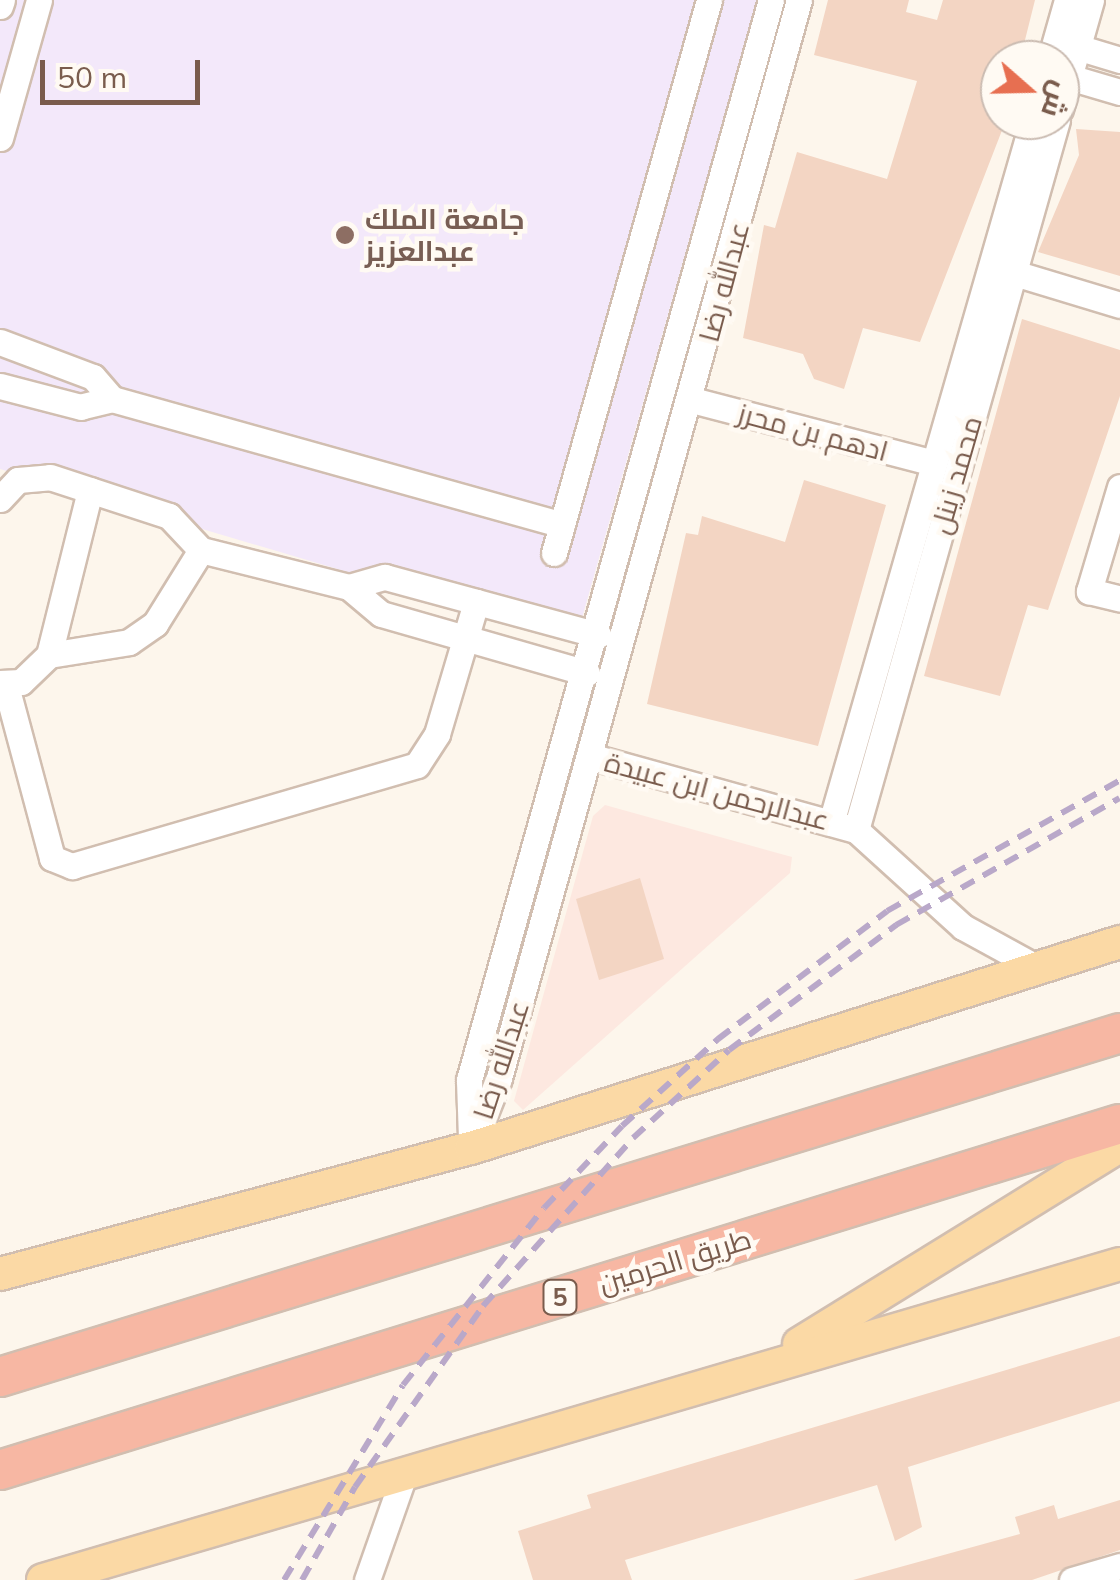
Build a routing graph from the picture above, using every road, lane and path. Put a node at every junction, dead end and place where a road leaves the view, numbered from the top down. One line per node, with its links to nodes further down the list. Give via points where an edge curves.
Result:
1 (38, 0): 13 (street)
2 (709, 0): 26 (street)
3 (771, 0): 32 (street, عبدالله رضا)
4 (800, 0): 21 (street, عبدالله رضا)
5 (1068, 0): 7 (street)
6 (1090, 0): 8 (street)
7 (1063, 40)
8 (1079, 40)
9 (1080, 48): 10 (street)
10 (1120, 60)
11 (1080, 77): 12 (street)
12 (1120, 92)
13 (0, 138)
14 (1029, 140): 16 (street, محمد زينل)
15 (1050, 140): 16 (street, محمد زينل)
16 (1002, 270): 17 (street); 22 (street, محمد زينل); 38 (street, محمد زينل)
17 (1120, 305)
18 (0, 342): 20 (street, via 93,377)
19 (0, 386): 20 (street, via 81,406)
20 (112, 399): 26 (street)
21 (692, 400): 22 (street, ادهم بن محرز); 37 (street, عبدالله رضا)
22 (934, 463): 38 (street, محمد زينل)
23 (1120, 487): 30 (street, via 1089,591)
24 (90, 490): 25 (street, via 32,474); 27 (street, via 169,516); 34 (street)
25 (0, 498)
26 (562, 525): 28 (street)
27 (201, 550): 29 (street); 34 (street, via 155,624 129,642)
28 (554, 553)
29 (349, 587): 31 (street, via 385,577); 33 (street, via 368,609)
30 (1120, 599)
31 (476, 602): 32 (street); 33 (street)
32 (598, 635): 35 (street, عبدالله رضا)
33 (466, 638): 35 (street); 36 (street, via 437,734 418,765 72,866 52,858)
34 (49, 655): 36 (street)
35 (587, 672): 44 (street, عبدالله رضا, via 469,1080)
36 (3, 684)
37 (589, 756): 38 (street, عبدالرحمن ابن عبيدة); 44 (street, عبدالله رضا)
38 (844, 826): 40 (street, عبدالرحمن ابن عبيدة, via 964,927)
39 (1120, 942): 40 (main road)
40 (1036, 967): 44 (main road)
41 (1120, 1033): 49 (highway)
42 (1120, 1124): 51 (highway, طريق الحرمين / 5)
43 (1120, 1146): 50 (main road, via 814,1336)
44 (471, 1148): 45 (main road)
45 (120, 1242): 47 (main road); 48 (main road)
46 (1120, 1264): 50 (main road)
47 (0, 1274)
48 (0, 1296)
49 (0, 1377)
50 (727, 1378): 52 (main road)
51 (0, 1470)
52 (404, 1475): 54 (main road); 55 (street)
53 (1120, 1566): 56 (street)
54 (43, 1580)
55 (367, 1580)
56 (1072, 1580)

